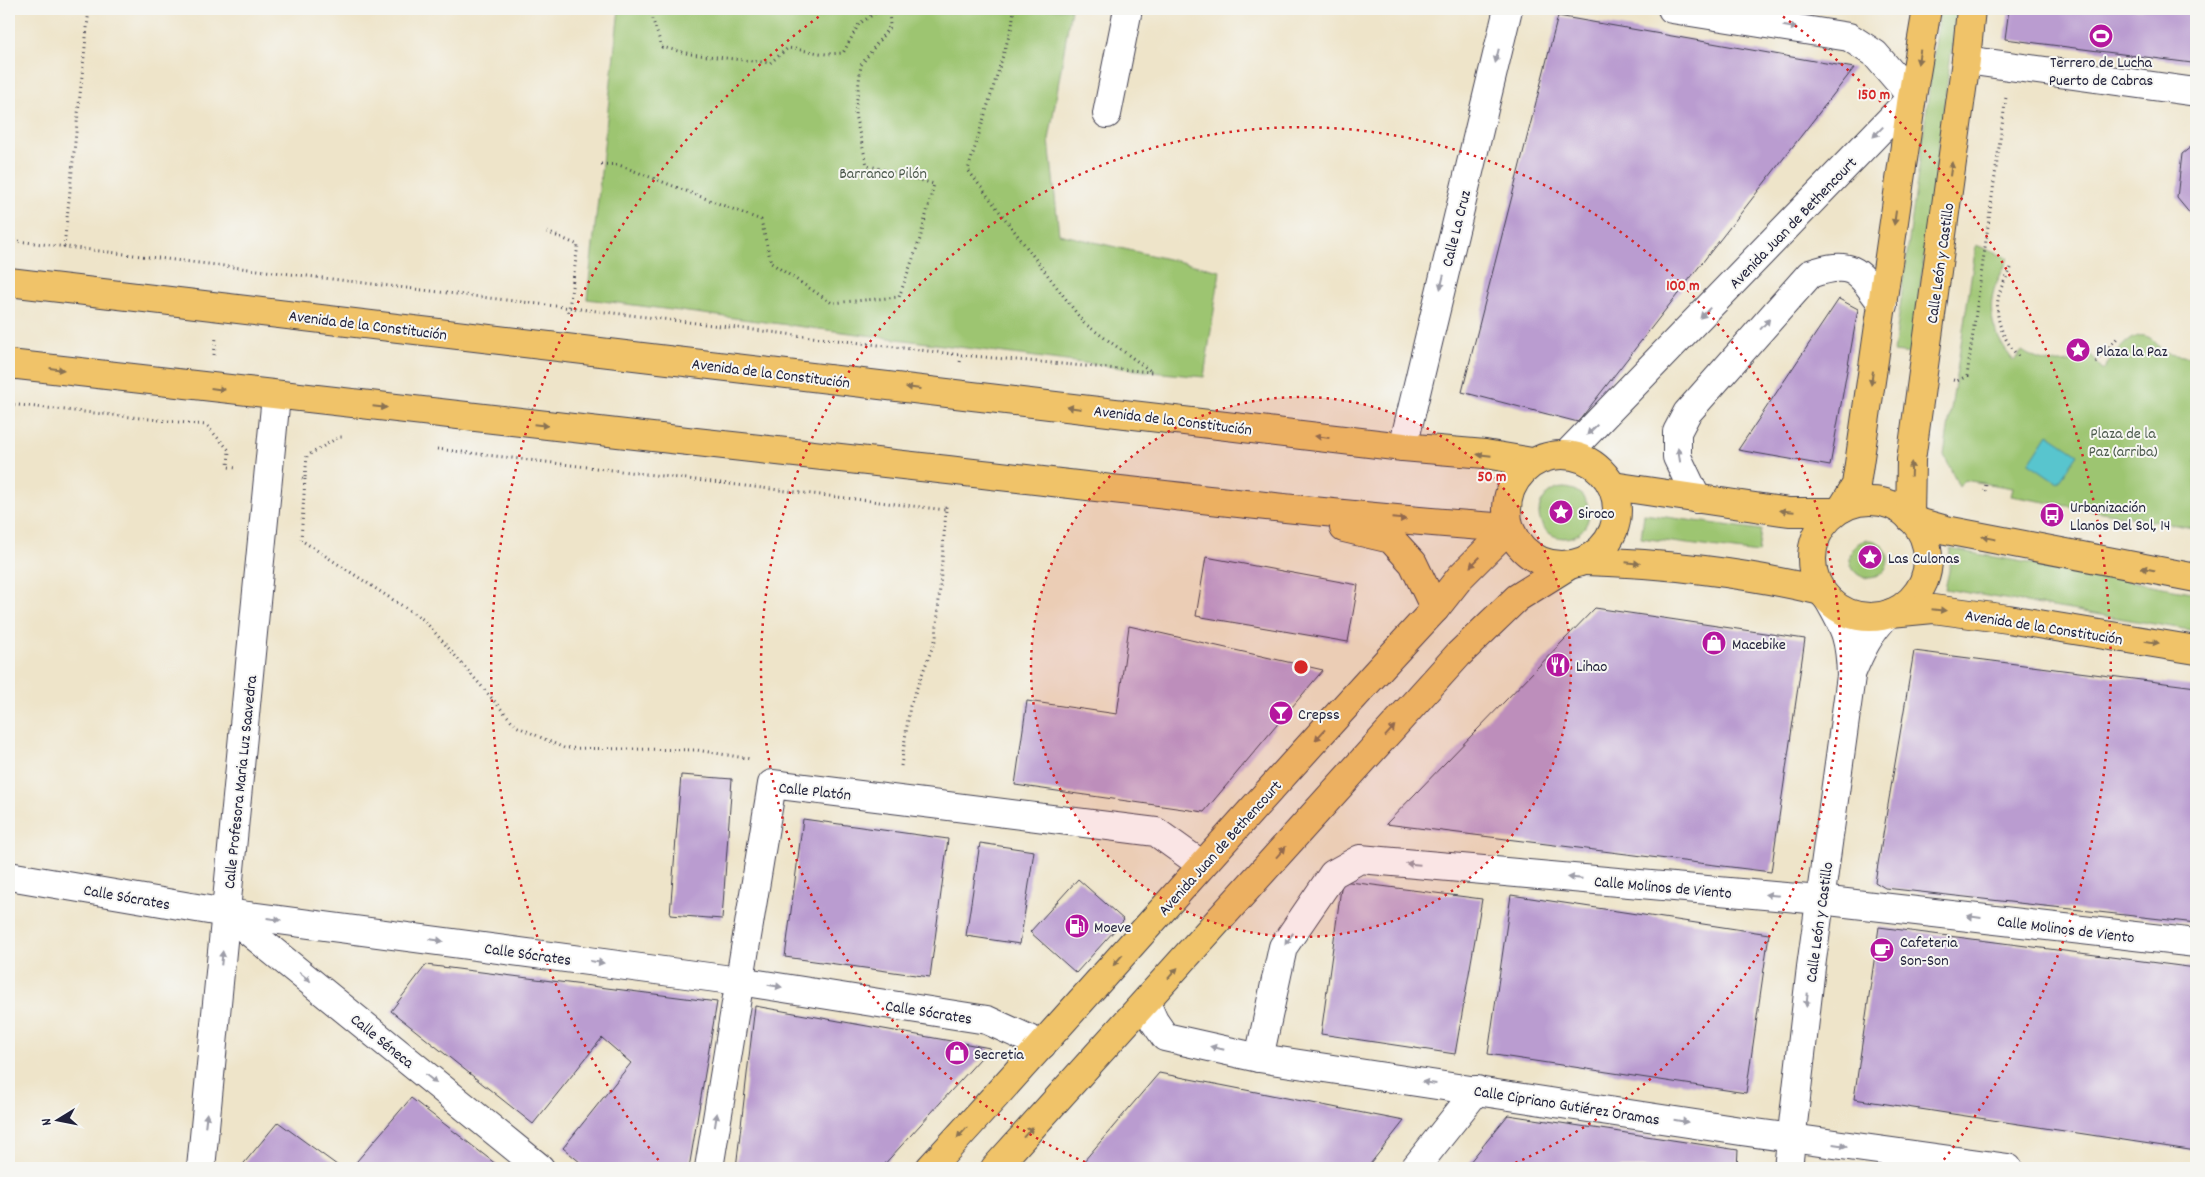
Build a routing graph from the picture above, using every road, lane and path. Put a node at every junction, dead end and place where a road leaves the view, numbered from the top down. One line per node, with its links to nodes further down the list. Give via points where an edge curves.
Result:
1 (89, 9): 19 (path)
2 (648, 9): 3 (path, via 662,48 770,63 788,48 826,54 843,53 859,24)
3 (880, 9)
4 (889, 9): 16 (path, via 890,26 861,66 855,115 867,165 934,184 920,239 899,297 832,303 771,263 761,220 619,165)
5 (1014, 9): 28 (path, via 1012,26 968,170 1084,323 1152,372)
6 (1128, 9): 15 (street)
7 (1508, 9): 36 (street, Calle La Cruz, one-way to 36)
8 (1672, 9): 14 (street, one-way to 14, via 1849,37 1875,54)
9 (1927, 9): 14 (main road, one-way to 14)
10 (1971, 9): 11 (main road, Calle León y Castillo)
11 (1966, 60): 12 (street); 32 (main road, Calle León y Castillo, one-way to 11)
12 (2010, 66): 13 (street); 32 (path, via 1967,376 1957,381)
13 (2196, 92)
14 (1912, 97): 23 (main road, one-way to 23); 37 (street, Avenida Juan de Bethencourt, one-way to 37)
15 (1107, 114)
16 (601, 164)
17 (548, 232): 25 (path, via 578,245)
18 (9, 240): 19 (path)
19 (64, 247): 20 (path)
20 (224, 266): 24 (path); 25 (path)
21 (2011, 268): 29 (path, via 2002,286 1998,316 2008,345)
22 (9, 282): 24 (main road, Avenida de la Constitución)
23 (1883, 305): 43 (street, one-way to 23, via 1677,457 1677,432 1687,413 1810,274 1837,266 1859,273); 46 (main road, one-way to 46, via 1856,485)
24 (220, 306): 27 (main road, Avenida de la Constitución); 33 (path)
25 (569, 307): 27 (path)
26 (2119, 336): 30 (path)
27 (563, 347): 36 (main road, Avenida de la Constitución, one-way to 27)
28 (961, 355)
29 (2018, 356)
30 (2096, 362)
31 (9, 364): 33 (main road, one-way to 33)
32 (1923, 376): 47 (main road, Calle León y Castillo, one-way to 32, via 1911,460)
33 (211, 388): 34 (main road, one-way to 34); 35 (path, via 206,425)
34 (276, 396): 44 (main road, one-way to 44); 61 (street, Calle Profesora Maria Luz Saavedra)
35 (9, 404)
36 (1403, 447): 38 (main road, Avenida de la Constitución, one-way to 36, via 1485,454)
37 (1567, 454): 38 (main road); 41 (main road, via 1586,459 1602,470)
38 (1532, 462): 48 (main road, via 1515,479 1512,487 1507,503)
39 (305, 479): 56 (path, via 301,540 424,620 516,726 564,748 697,750 759,761)
40 (1986, 484): 42 (path)
41 (1613, 486): 43 (main road); 49 (main road, via 1618,515 1607,543)
42 (1985, 491)
43 (1697, 499): 46 (main road, one-way to 43, via 1789,512)
44 (1263, 507): 48 (main road, one-way to 48); 52 (main road, via 1391,539 1413,563)
45 (946, 510): 57 (path, via 936,638 910,706)
46 (1839, 510): 47 (main road, via 1859,502 1877,501 1895,507); 51 (main road, via 1817,535 1812,552 1813,572)
47 (1912, 519): 50 (main road, one-way to 47, via 1946,530); 53 (main road, via 1926,547 1927,568 1920,587 1908,603)
48 (1509, 528): 49 (main road, via 1522,549 1543,563); 52 (main road, Avenida Juan de Bethencourt, one-way to 52, via 1461,576)
49 (1576, 564): 51 (main road, one-way to 51, via 1627,562 1792,584); 64 (main road, one-way to 49, via 1458,655 1517,598)
50 (2196, 578)
51 (1824, 595): 53 (main road, via 1835,606 1852,615 1872,617); 55 (street, Calle León y Castillo, via 1843,626 1850,647)
52 (1435, 609): 58 (main road, Avenida Juan de Bethencourt, one-way to 58)
53 (1889, 614): 54 (main road, Avenida de la Constitución, one-way to 54, via 1933,609); 55 (street, Calle León y Castillo, via 1876,626 1861,649)
54 (2196, 650)
55 (1851, 676): 60 (street, Calle León y Castillo)
56 (772, 784): 57 (street, Calle Platón); 63 (street, Calle Platón)
57 (896, 799): 58 (street, Calle Platón, via 1156,832)
58 (1202, 865): 65 (main road, Avenida Juan de Bethencourt, one-way to 65)
59 (9, 876): 61 (street, Calle Sócrates)
60 (1820, 900): 62 (street, Calle Molinos de Viento, one-way to 60); 66 (street, Calle Molinos de Viento, one-way to 66, via 1360,860 1333,874 1284,947); 68 (street, Calle León y Castillo, one-way to 68)
61 (226, 913): 63 (street, Calle Sócrates, one-way to 63); 69 (street, Calle Profesora Maria Luz Saavedra, one-way to 61); 70 (street, Calle Séneca, one-way to 70)
62 (2196, 943)
63 (739, 981): 65 (street, Calle Sócrates, one-way to 65, via 987,1020); 71 (street, Calle Platón, one-way to 63)
64 (1146, 1003): 66 (street, Calle Cipriano Gutiérez Oramas, one-way to 64, via 1166,1037); 73 (main road, one-way to 64)
65 (1042, 1045): 72 (main road, Avenida Juan de Bethencourt, one-way to 72)
66 (1259, 1058): 67 (street, Calle Cipriano Gutiérez Oramas, one-way to 66)
67 (1477, 1090): 68 (street, Calle Cipriano Gutiérez Oramas, one-way to 68); 74 (street)
68 (1792, 1138): 75 (street, Calle León y Castillo); 76 (street, Calle Cipriano Gutiérez Oramas, one-way to 76)
69 (201, 1168)
70 (540, 1168)
71 (709, 1168)
72 (930, 1168)
73 (995, 1168)
74 (1415, 1168)
75 (1788, 1168)
76 (2008, 1168)

